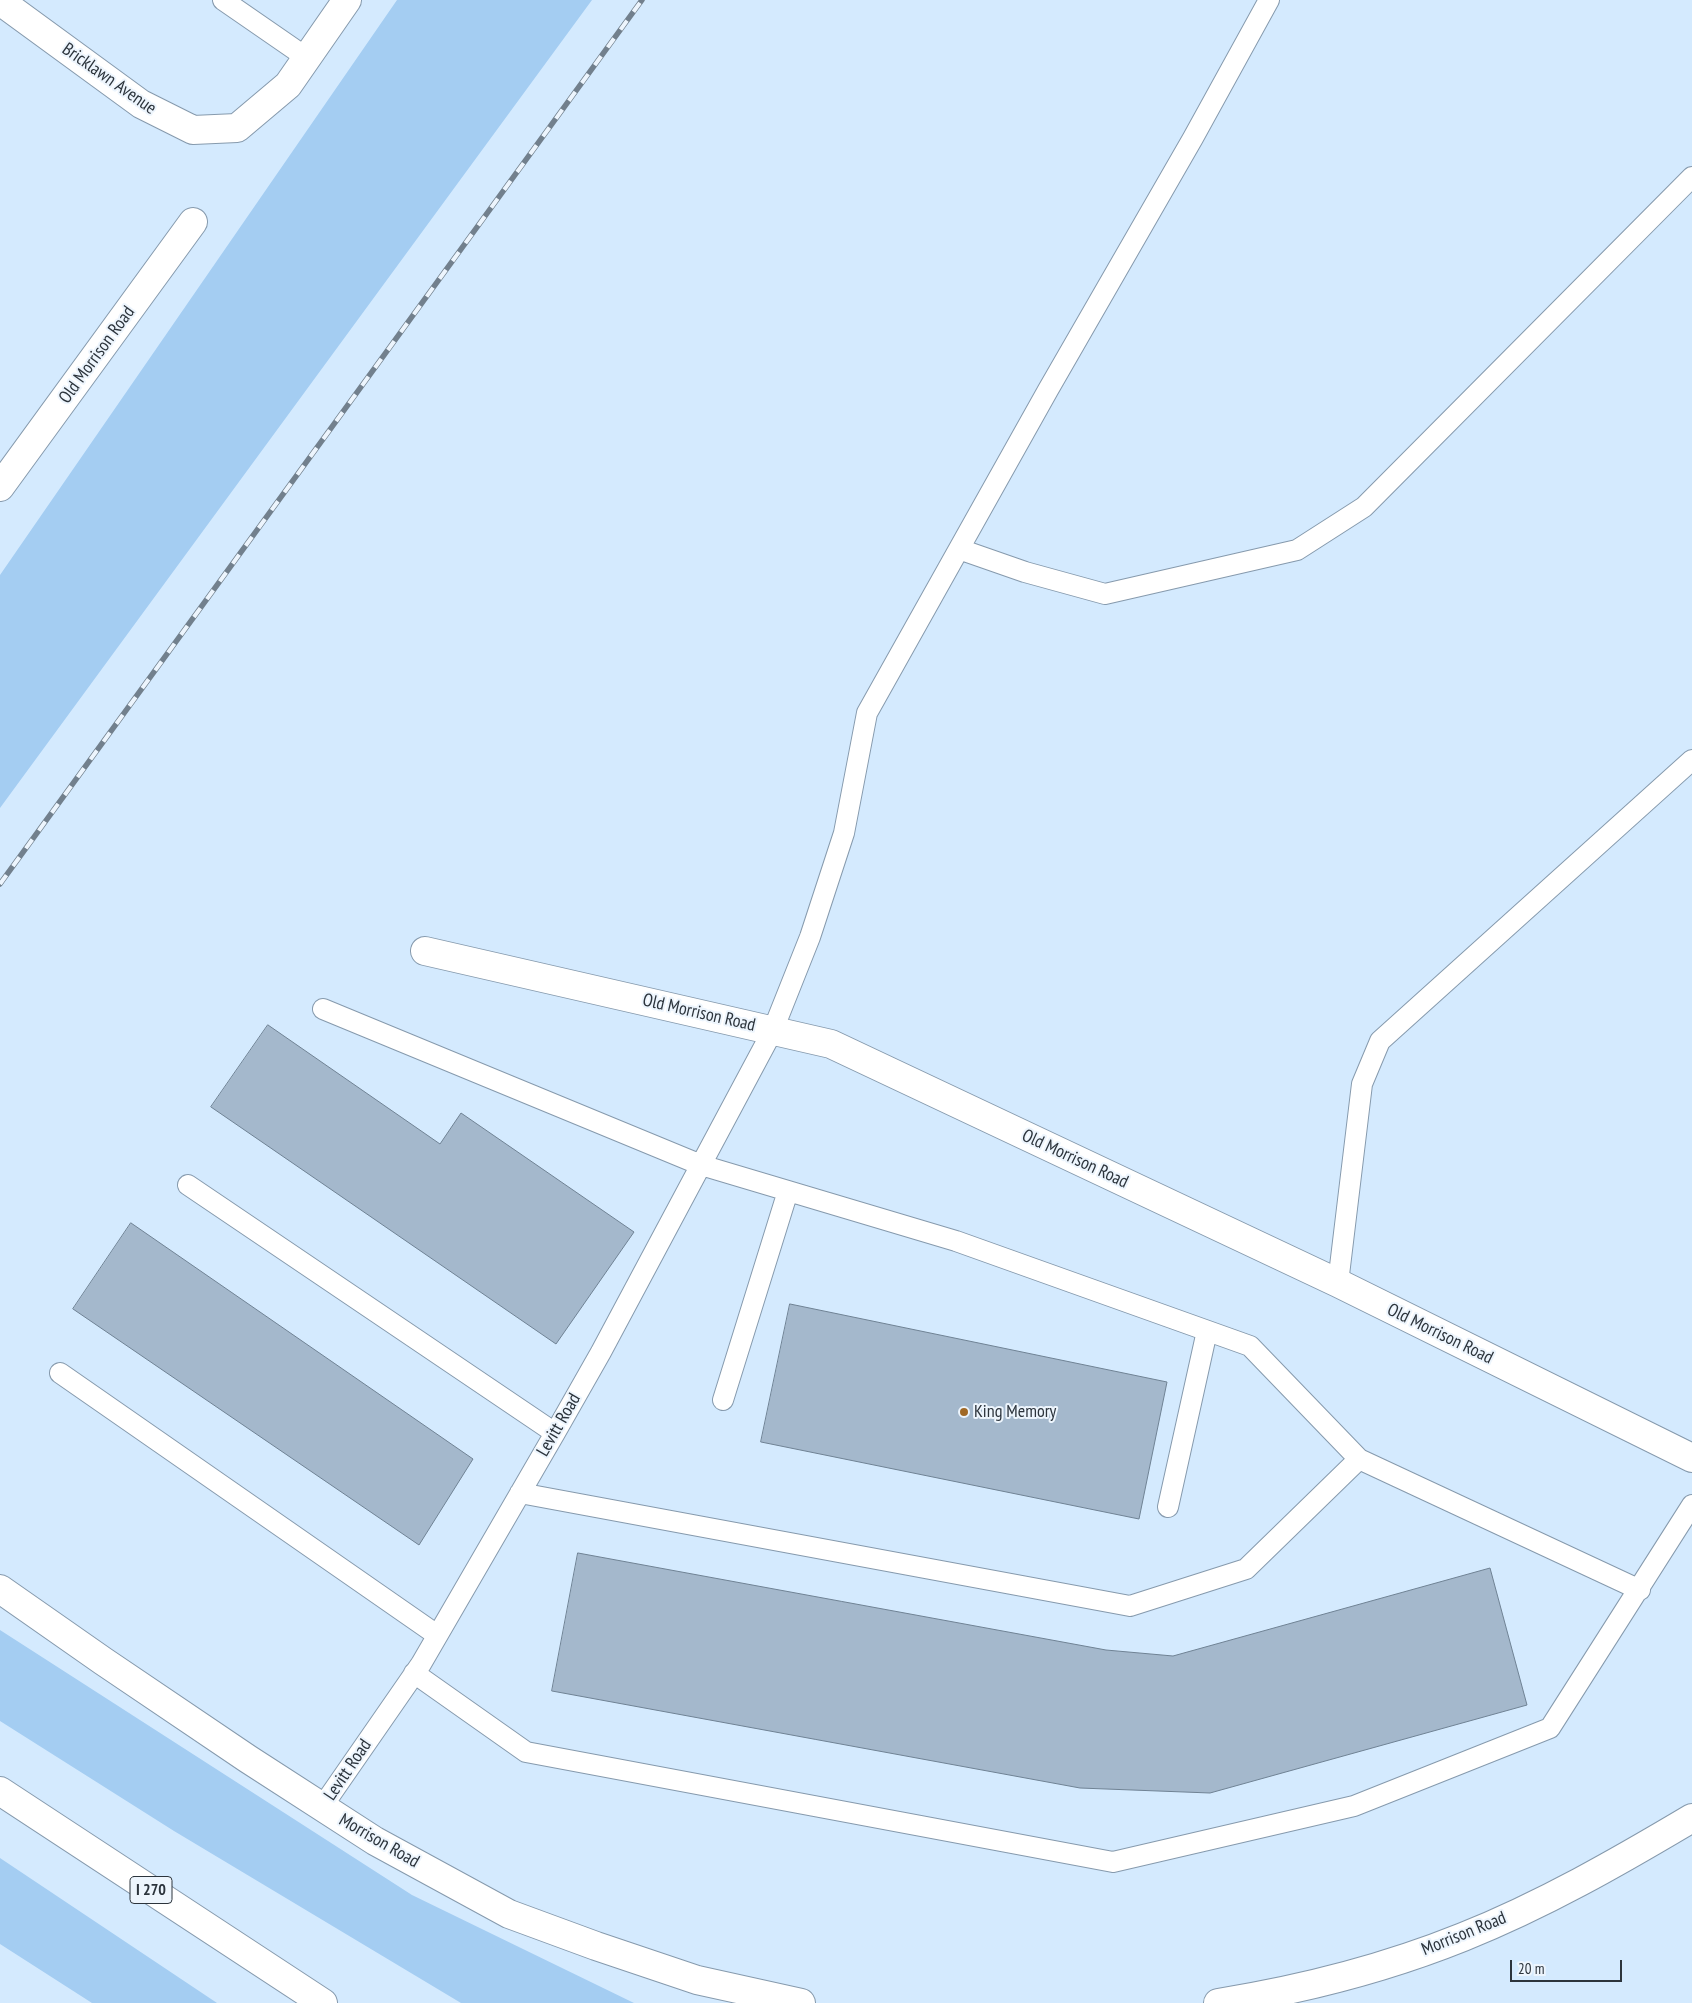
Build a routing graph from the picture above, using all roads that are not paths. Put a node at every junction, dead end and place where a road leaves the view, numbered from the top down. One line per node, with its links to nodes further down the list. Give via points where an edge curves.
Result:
1 (223, 0): 5 (lane)
2 (347, 0): 5 (main road, Bricklawn Avenue)
3 (1269, 0): 9 (lane, Levitt Road)
4 (0, 1): 5 (main road, Bricklawn Avenue, via 141,104 193,130 237,128 288,85)
5 (307, 58)
6 (1692, 177): 9 (lane, via 1364,508 1297,550 1105,594 1025,572)
7 (193, 222): 8 (main road, Old Morrison Road)
8 (0, 488)
9 (959, 549): 13 (lane, Levitt Road, via 867,713 844,833 810,937)
10 (1692, 760): 17 (lane, via 1380,1041 1362,1084)
11 (425, 951): 13 (main road, Old Morrison Road)
12 (323, 1009): 14 (lane)
13 (773, 1030): 14 (lane, Levitt Road); 17 (main road, Old Morrison Road, via 831,1044)
14 (701, 1165): 16 (lane); 21 (lane, Levitt Road)
15 (188, 1185): 21 (lane)
16 (788, 1191): 18 (lane, via 956,1242); 20 (lane)
17 (1338, 1283): 22 (main road, Old Morrison Road)
18 (1207, 1331): 23 (lane, via 1250,1346); 26 (lane)
19 (60, 1373): 29 (lane)
20 (723, 1400)
21 (555, 1432): 24 (lane, Levitt Road)
22 (1692, 1458)
23 (1359, 1459): 24 (lane, via 1246,1570 1130,1606); 28 (lane)
24 (520, 1493): 29 (lane, Levitt Road)
25 (1692, 1505): 28 (lane)
26 (1168, 1507)
27 (0, 1589): 32 (main road, Morrison Road)
28 (1640, 1590): 30 (lane, via 1550,1728 1354,1806 1113,1862 526,1752)
29 (437, 1635): 30 (lane, Levitt Road)
30 (414, 1673): 32 (lane, Levitt Road)
31 (0, 1791): 34 (main road, I 270)
32 (322, 1807): 36 (main road, Morrison Road, via 375,1841 509,1914 697,1980)
33 (1692, 1818): 37 (main road, Morrison Road, via 1586,1881 1463,1938 1365,1970)
34 (312, 1997): 35 (main road)
35 (340, 2003)
36 (801, 2003)
37 (1218, 2003)

